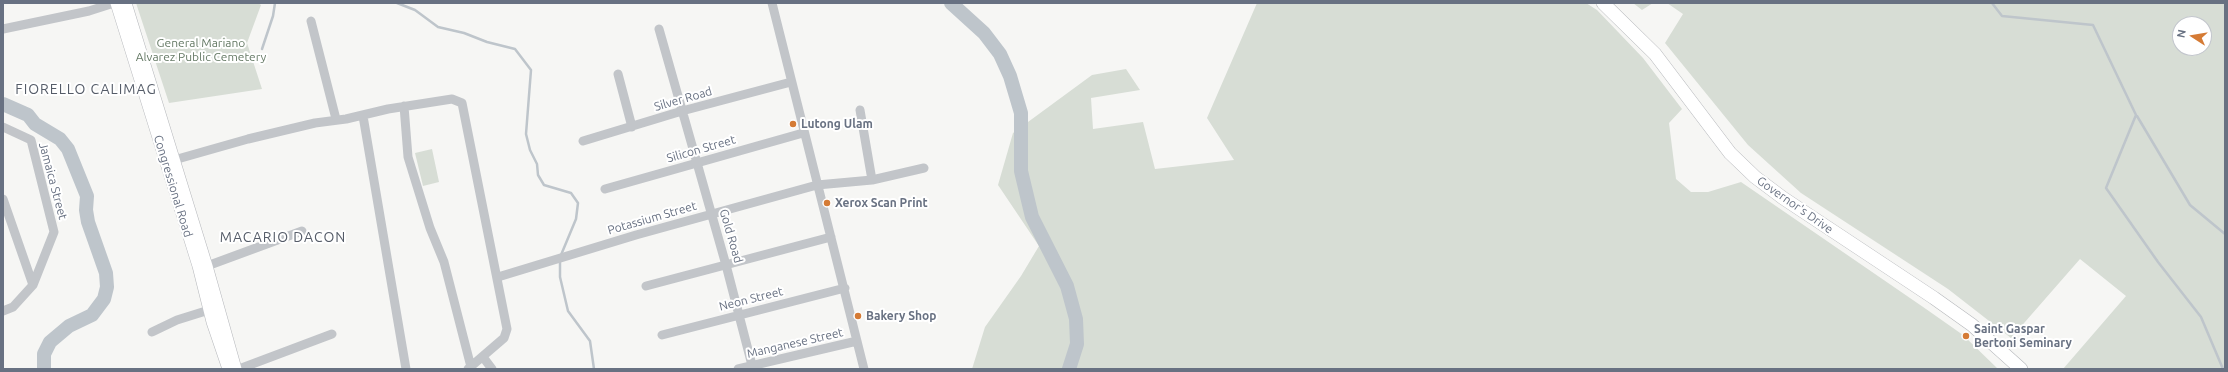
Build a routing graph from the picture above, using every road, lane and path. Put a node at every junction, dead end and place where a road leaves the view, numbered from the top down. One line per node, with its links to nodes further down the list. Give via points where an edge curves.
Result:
1 (115, 3): 6 (street); 35 (main road, Congressional Road, via 198,266)
2 (126, 3): 19 (main road, Congressional Road)
3 (772, 3): 9 (street)
4 (1603, 3): 51 (highway, Governor's Drive, via 1655,54 1730,153 1754,177 1972,325)
5 (311, 21): 14 (street)
6 (3, 29)
7 (660, 29): 12 (street, Gold Road)
8 (618, 74): 16 (street)
9 (790, 82): 12 (street, Silver Road); 17 (street)
10 (404, 106): 13 (street); 31 (street, via 452,99 462,103); 44 (street, via 408,157 430,228 444,262)
11 (860, 110): 22 (street)
12 (682, 111): 16 (street, Silver Road); 20 (street, Gold Road)
13 (363, 116): 14 (street); 47 (street)
14 (336, 119): 19 (street, via 248,139)
15 (3, 127): 32 (street, Jamaica Street, via 31,140 54,232)
16 (632, 127): 18 (street, Silver Road)
17 (804, 133): 20 (street, Silicon Street); 23 (street)
18 (583, 141)
19 (174, 160): 30 (main road, Congressional Road)
20 (697, 163): 24 (street, Silicon Street); 26 (street, Gold Road)
21 (924, 168): 22 (street, Potassium Street)
22 (872, 180): 23 (street, Potassium Street)
23 (817, 185): 26 (street, Potassium Street); 28 (street)
24 (605, 189)
25 (3, 199): 32 (street)
26 (712, 213): 29 (street, Gold Road); 31 (street, Potassium Street)
27 (302, 231): 30 (street)
28 (831, 237): 29 (street); 34 (street)
29 (726, 265): 33 (street); 37 (street, Gold Road)
30 (207, 266): 46 (main road, Congressional Road)
31 (498, 277): 42 (street, via 506,333)
32 (33, 285): 36 (street, Jamaica Street, via 13,307)
33 (646, 286)
34 (845, 288): 37 (street, Neon Street); 41 (street)
35 (209, 310): 38 (street, via 177,320); 45 (main road, Congressional Road)
36 (3, 311)
37 (739, 315): 40 (street, Neon Street); 43 (street, Gold Road)
38 (152, 332)
39 (332, 334): 46 (street)
40 (662, 335)
41 (857, 341): 43 (street, Manganese Street); 50 (street)
42 (483, 357): 44 (street); 48 (street)
43 (752, 367): 49 (street, Manganese Street)
44 (469, 368)
45 (228, 369)
46 (238, 369)
47 (406, 369)
48 (492, 369)
49 (738, 369)
50 (864, 369)
51 (2021, 369)

